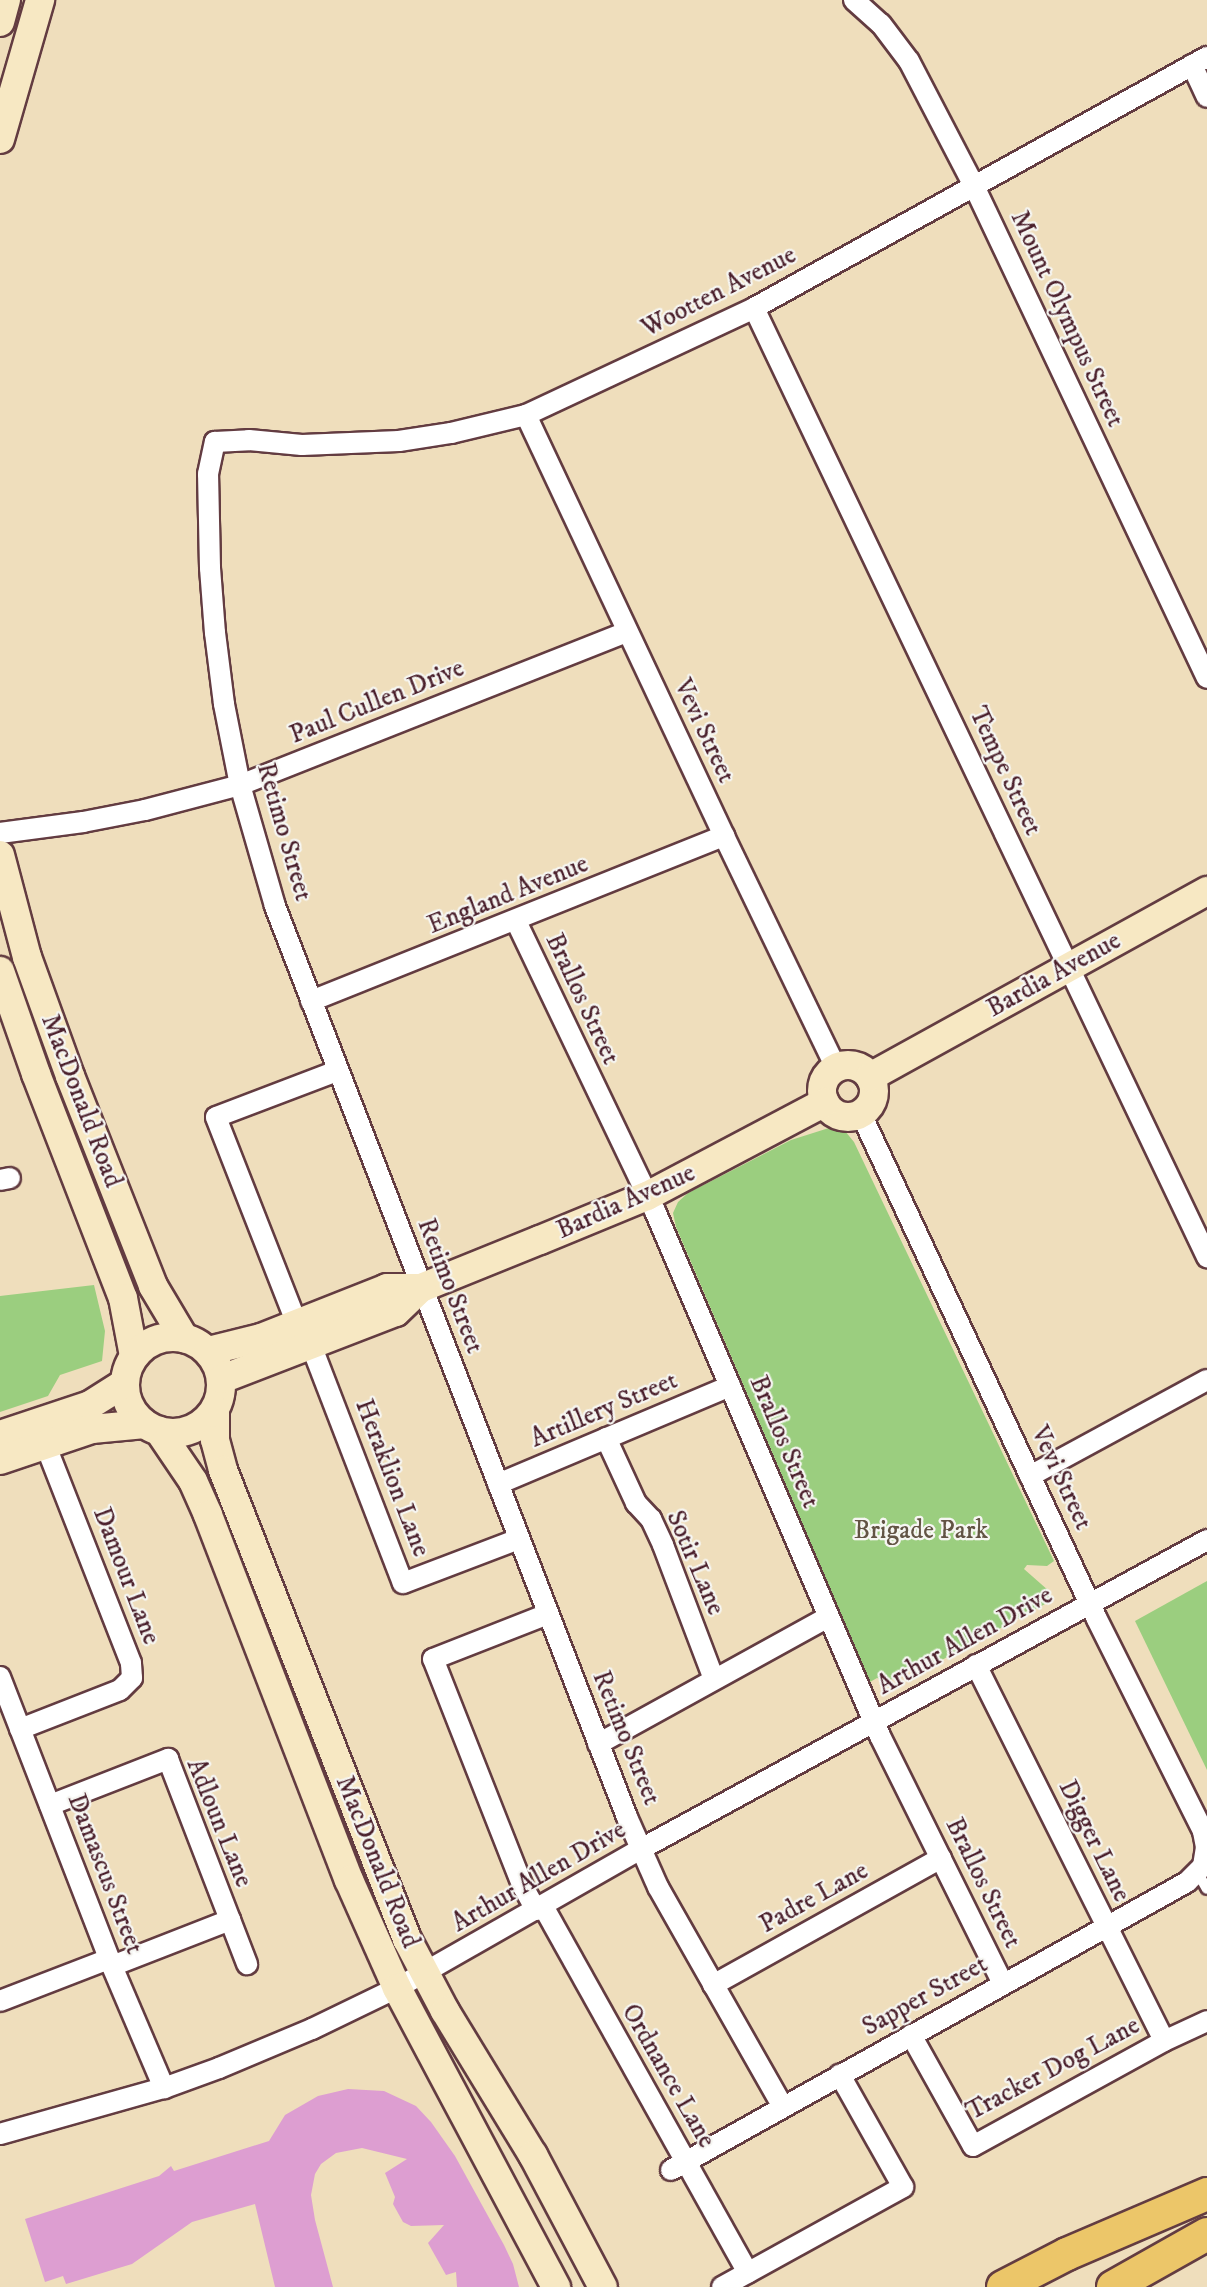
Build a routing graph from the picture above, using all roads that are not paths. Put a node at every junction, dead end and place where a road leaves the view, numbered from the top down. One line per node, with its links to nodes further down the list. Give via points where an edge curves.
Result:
1 (6, 0): 4 (street)
2 (40, 0): 7 (street)
3 (854, 0): 8 (street, Mount Olympus Street, via 882,24 909,61)
4 (0, 22)
5 (1199, 61): 6 (street); 8 (street, Wootten Avenue)
6 (1207, 97)
7 (0, 139)
8 (974, 186): 9 (street, Wootten Avenue); 13 (street, Mount Olympus Street)
9 (754, 308): 10 (street, Wootten Avenue); 20 (street, Tempe Street)
10 (526, 415): 11 (street, Wootten Avenue, via 399,441 302,445 249,440); 12 (street, Vevi Street)
11 (215, 442): 14 (street, Retimo Street, via 208,474 210,568 223,692)
12 (627, 632): 14 (street, Paul Cullen Drive); 16 (street, Vevi Street)
13 (1207, 678)
14 (240, 785): 15 (street, Paul Cullen Drive, via 135,812); 22 (street, Retimo Street, via 275,906)
15 (0, 833)
16 (724, 836): 19 (street, England Avenue); 23 (street, Vevi Street)
17 (0, 855): 32 (street, MacDonald Road, via 27,957 153,1286)
18 (1207, 891): 20 (street, Bardia Avenue)
19 (516, 921): 22 (street, England Avenue); 28 (street, Brallos Street)
20 (1068, 968): 25 (street, Bardia Avenue); 29 (street, Tempe Street)
21 (0, 971): 33 (street, MacDonald Road, via 123,1298)
22 (310, 1001): 24 (street, Retimo Street)
23 (837, 1068): 25 (street, via 859,1067); 26 (street, via 825,1079)
24 (337, 1071): 30 (street, Retimo Street); 31 (street, Heraklion Lane, via 216,1117)
25 (870, 1077): 27 (street, via 874,1084 872,1101)
26 (825, 1102): 27 (street, via 836,1114); 28 (street, Bardia Avenue)
27 (861, 1114): 43 (street, Vevi Street)
28 (647, 1196): 30 (street, Bardia Avenue); 36 (street, Brallos Street)
29 (1207, 1257)
30 (422, 1288): 31 (street, Bardia Avenue, via 387,1288); 44 (street, Retimo Street)
31 (304, 1334): 32 (street, Bardia Avenue); 34 (street, Bardia Avenue); 45 (street, Heraklion Lane, via 403,1583)
32 (196, 1345): 33 (street, via 156,1340); 34 (street, via 217,1365)
33 (130, 1370): 38 (street, via 127,1398 134,1413); 39 (street, via 90,1405)
34 (222, 1379): 37 (street)
35 (1207, 1380): 43 (street)
36 (730, 1386): 40 (street, Artillery Street); 49 (street, Brallos Street)
37 (215, 1410): 38 (street, via 191,1430 175,1433); 65 (street, MacDonald Road, via 215,1440 223,1470)
38 (152, 1428): 41 (street, via 92,1429); 68 (street, MacDonald Road, via 189,1473 208,1515 349,1880)
39 (0, 1435)
40 (606, 1438): 44 (street, Artillery Street); 52 (street, Sotir Lane, via 636,1503 651,1520 663,1545)
41 (46, 1446): 42 (street); 54 (street, Damour Lane, via 131,1664 132,1678 120,1690)
42 (0, 1460)
43 (1030, 1476): 47 (street, Vevi Street)
44 (498, 1484): 45 (street, Retimo Street)
45 (519, 1539): 48 (street, Retimo Street)
46 (1207, 1540): 47 (street, Arthur Allen Drive)
47 (1091, 1603): 50 (street, Arthur Allen Drive); 59 (street, Vevi Street, via 1203,1831)
48 (548, 1614): 55 (street, Retimo Street); 60 (street, Ordnance Lane, via 433,1659 523,1887)
49 (828, 1617): 52 (street); 53 (street, Brallos Street)
50 (976, 1665): 53 (street, Arthur Allen Drive); 62 (street, Digger Lane)
51 (0, 1677): 54 (street, Damascus Street)
52 (714, 1679): 55 (street)
53 (874, 1721): 57 (street, Arthur Allen Drive); 58 (street, Brallos Street)
54 (20, 1729): 56 (street, Damascus Street)
55 (598, 1744): 57 (street, Retimo Street)
56 (50, 1805): 61 (street, Adloun Lane, via 168,1759); 63 (street, Damascus Street)
57 (641, 1849): 60 (street, Arthur Allen Drive); 67 (street, Retimo Street)
58 (941, 1858): 66 (street, Brallos Street); 67 (street, Padre Lane)
59 (1203, 1876): 62 (street, Sapper Street)
60 (539, 1908): 65 (street, Arthur Allen Drive); 77 (street, Ordnance Lane)
61 (230, 1920): 63 (street, Adloun Lane); 64 (street, Adloun Lane)
62 (1107, 1927): 66 (street, Sapper Street); 72 (street, Digger Lane)
63 (110, 1962): 69 (street, Adloun Lane); 74 (street, Damascus Street)
64 (247, 1964)
65 (424, 1974): 68 (street, Arthur Allen Drive); 82 (street, MacDonald Road, via 533,2155)
66 (1003, 1984): 71 (street, Sapper Street)
67 (713, 1985): 75 (street, Retimo Street)
68 (397, 1988): 74 (street, Arthur Allen Drive, via 312,2029); 81 (street, MacDonald Road)
69 (0, 2001)
70 (1207, 2021): 72 (street, Tracker Dog Lane)
71 (911, 2035): 72 (street, Tracker Dog Lane, via 973,2146); 73 (street, Sapper Street)
72 (1164, 2041)
73 (840, 2075): 75 (street, Sapper Street); 80 (street, via 903,2187)
74 (164, 2088): 76 (street, Arthur Allen Drive)
75 (783, 2107): 77 (street, Sapper Street)
76 (0, 2134)
77 (678, 2166): 80 (street, Ordnance Lane)
78 (1207, 2194): 84 (main road, via 1067,2254)
79 (1207, 2234): 85 (main road)
80 (748, 2273): 83 (street)
81 (556, 2287)
82 (603, 2287)
83 (722, 2287)
84 (1003, 2287)
85 (1113, 2287)

